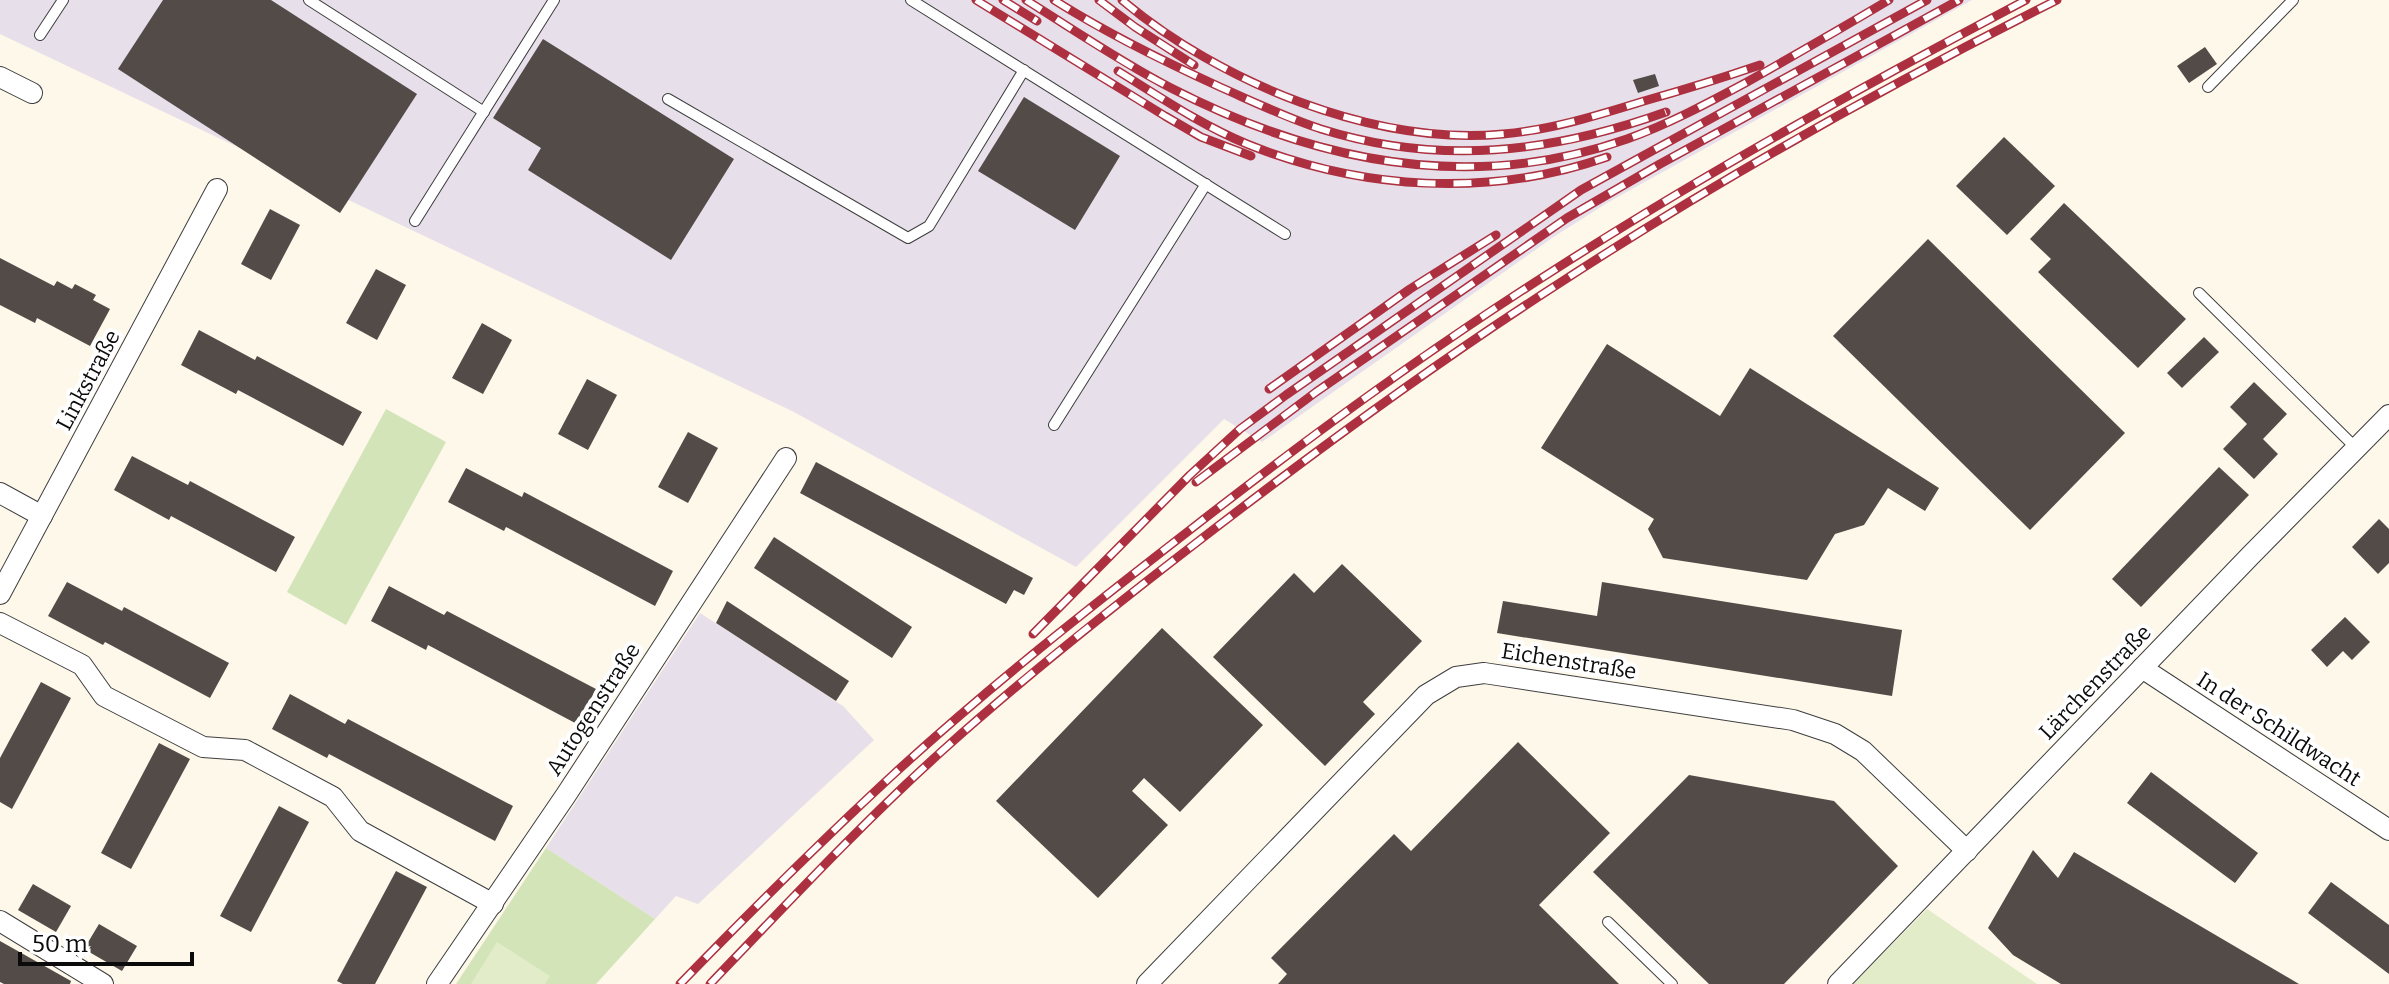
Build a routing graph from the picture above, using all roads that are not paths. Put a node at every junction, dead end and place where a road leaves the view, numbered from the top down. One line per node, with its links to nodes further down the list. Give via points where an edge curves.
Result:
1 (63, 0): 6 (lane)
2 (309, 0): 12 (lane)
3 (554, 0): 12 (lane)
4 (911, 0): 7 (lane)
5 (2293, 0): 9 (lane)
6 (40, 35)
7 (1024, 70): 11 (lane, via 929,226 908,238); 13 (lane)
8 (0, 77): 10 (street)
9 (2208, 87)
10 (32, 93)
11 (668, 99)
12 (484, 112): 15 (lane)
13 (1206, 184): 16 (lane); 19 (lane)
14 (217, 189): 23 (street, Linkstraße)
15 (415, 221)
16 (1285, 234)
17 (2199, 293): 20 (lane)
18 (2389, 415): 20 (street, Lärchenstraße)
19 (1054, 425)
20 (2357, 449): 26 (street, Lärchenstraße)
21 (786, 458): 29 (street, Autogenstraße)
22 (0, 493): 23 (street)
23 (42, 516): 24 (street, Linkstraße)
24 (0, 594)
25 (0, 623): 29 (street, via 82,665 104,696 203,747 245,750 333,797 360,831)
26 (2142, 668): 27 (street, In der Schildwacht); 28 (street, Lärchenstraße)
27 (2389, 830)
28 (1967, 851): 34 (street, Eichenstraße, via 1863,751 1807,724 1484,673 1456,677 1426,695); 36 (street, Lärchenstraße)
29 (493, 904): 33 (street, Autogenstraße)
30 (0, 921): 32 (street)
31 (1608, 922): 35 (lane)
32 (102, 984)
33 (437, 984)
34 (1147, 984)
35 (1672, 984)
36 (1838, 984)

